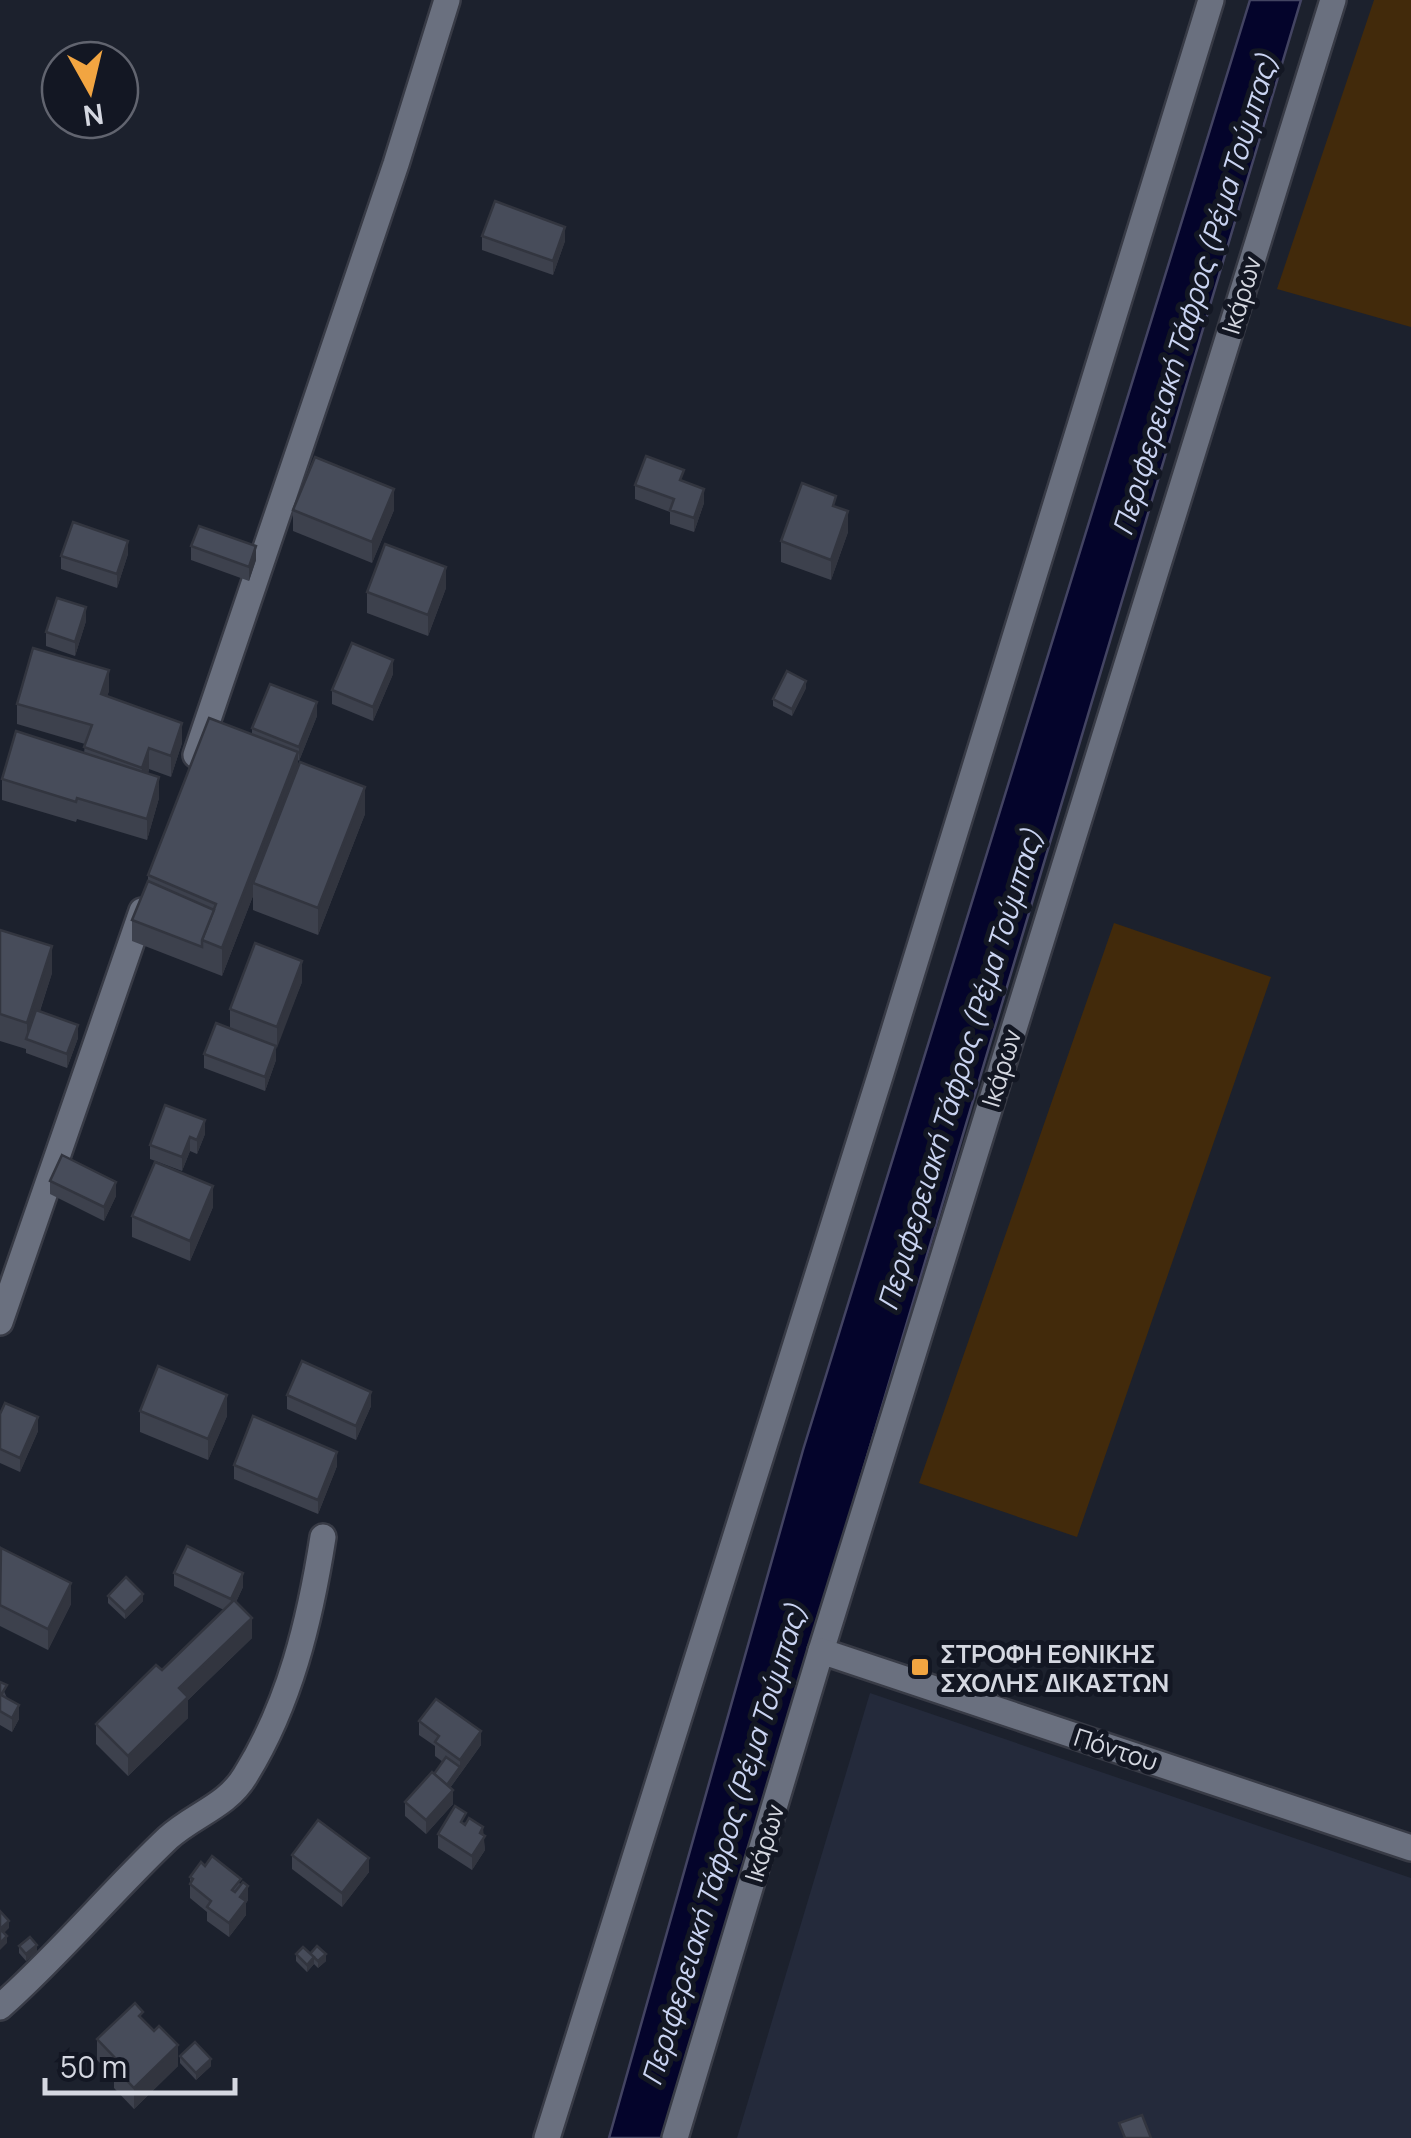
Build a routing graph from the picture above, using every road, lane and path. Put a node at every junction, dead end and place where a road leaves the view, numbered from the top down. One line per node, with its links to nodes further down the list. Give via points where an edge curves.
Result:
1 (446, 0): 4 (street)
2 (1212, 0): 11 (street)
3 (1332, 0): 8 (street, Ικάρων)
4 (188, 777)
5 (150, 889): 6 (street)
6 (0, 1322)
7 (323, 1536): 10 (street, via 298,1658 244,1778 171,1836)
8 (821, 1651): 9 (street, Πόντου); 12 (street, Ικάρων)
9 (1411, 1848)
10 (0, 2007)
11 (546, 2138)
12 (675, 2138)

